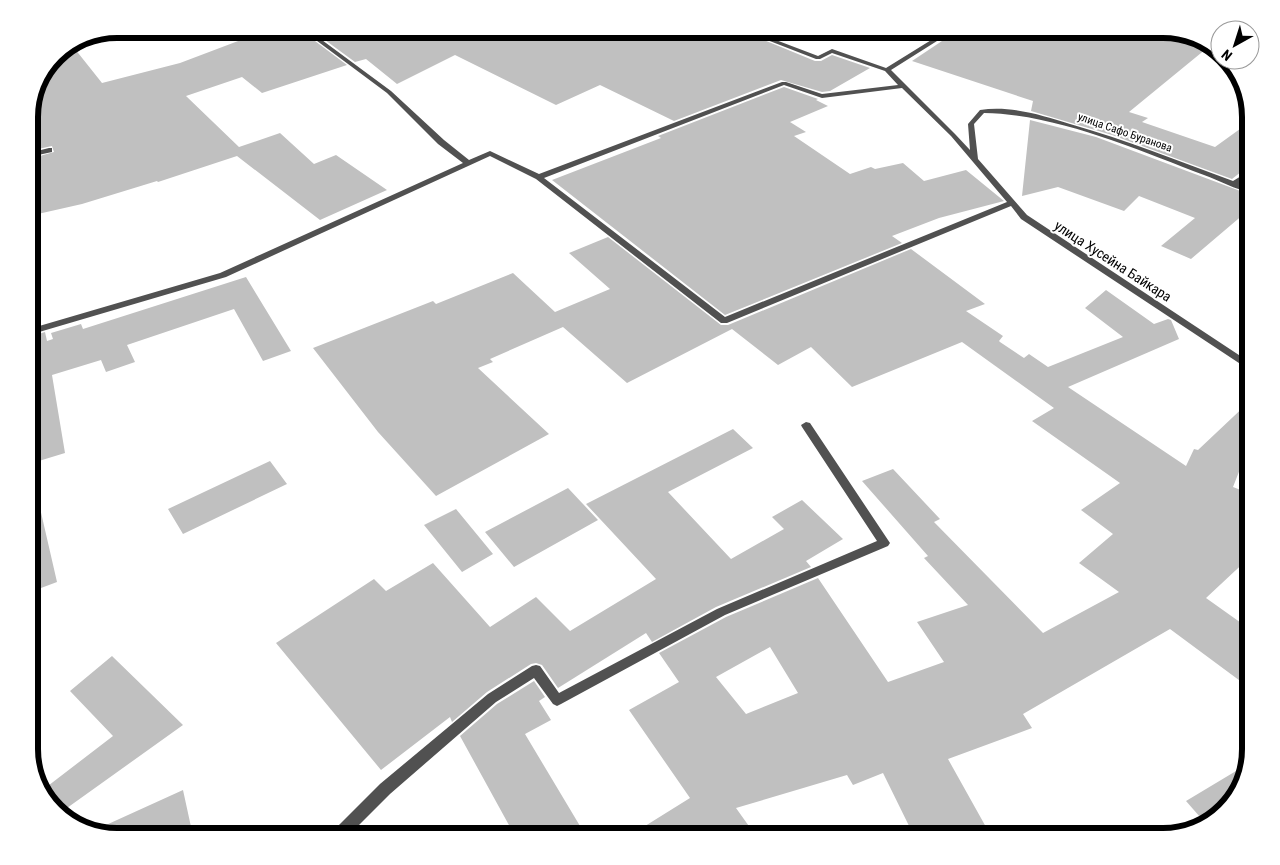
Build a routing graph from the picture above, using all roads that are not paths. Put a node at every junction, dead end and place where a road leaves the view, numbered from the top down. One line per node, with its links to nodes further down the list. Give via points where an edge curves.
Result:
1 (315, 37): 9 (street, via 389,92)
2 (763, 37): 4 (street, улица Хусейна Байкара, via 818,58 832,50)
3 (940, 37): 4 (street)
4 (887, 70): 5 (street, улица Хусейна Байкара)
5 (903, 86): 8 (street, улица Хусейна Байкара); 10 (street, via 822,96 784,83)
6 (49, 150): 7 (street)
7 (38, 152)
8 (974, 160): 12 (street, улица Сафо Буранова, via 971,124 982,111 1005,110 1043,117 1116,140); 14 (street, улица Хусейна Байкара)
9 (467, 162): 10 (street, via 490,153); 15 (street, via 223,275)
10 (539, 178): 14 (street, via 724,321)
11 (1242, 178): 12 (street)
12 (1234, 184): 13 (street, улица Сафо Буранова)
13 (1242, 187)
14 (1012, 204): 16 (street, улица Хусейна Байкара, via 1024,217)
15 (38, 329)
16 (1242, 361)
17 (806, 425): 18 (street, via 884,543 721,612 557,700 536,670 492,698 385,789)
18 (346, 828)

